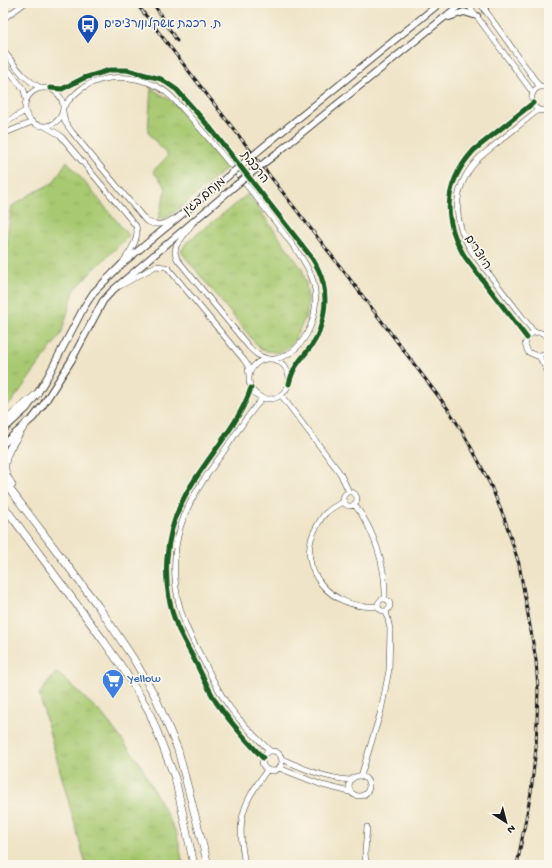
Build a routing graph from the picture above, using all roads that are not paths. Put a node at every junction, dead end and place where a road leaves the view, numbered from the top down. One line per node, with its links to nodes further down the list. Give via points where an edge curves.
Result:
1 (25, 3): 9 (street)
2 (440, 3): 28 (main road, מנחם בגין, bridge)
3 (462, 3): 10 (main road, מנחם בגין)
4 (467, 3): 8 (street)
5 (480, 3): 7 (street)
6 (484, 3): 7 (main road)
7 (485, 10): 13 (street)
8 (476, 16): 10 (main road, via 464,12); 17 (street)
9 (3, 19)
10 (438, 22): 29 (main road, מנחם בגין, bridge)
11 (3, 50): 15 (street, via 24,78)
12 (3, 63): 18 (street, via 24,90)
13 (540, 87): 14 (street); 17 (street)
14 (549, 87)
15 (41, 88): 16 (street); 18 (street)
16 (50, 88): 20 (street, via 60,95); 43 (street, הרכבת, via 62,89 84,78 110,70 142,73 161,79 177,90 211,130 312,258 324,285 325,304 318,334 292,370)
17 (533, 93): 19 (street)
18 (26, 99): 22 (street)
19 (533, 103): 21 (street); 35 (street, היוצרים, via 474,150 467,159 453,183 449,215 457,244 465,257)
20 (63, 109): 26 (street, via 56,122); 28 (street, via 65,122 72,132 146,221 158,225 166,223); 40 (street, הרכבת, via 75,93 92,83 129,78 150,83 168,93 198,125 276,222 307,267 313,282 314,309 310,326 291,353)
21 (538, 110): 23 (street); 33 (street, היוצרים, via 473,164 466,174 458,199 460,228 465,240)
22 (25, 111): 24 (street); 25 (street)
23 (548, 111)
24 (32, 122): 26 (street); 27 (street)
25 (3, 124)
26 (44, 126): 30 (street, via 60,135 136,226 136,241)
27 (3, 134)
28 (189, 208): 30 (main road, מנחם בגין)
29 (195, 220): 31 (main road, מנחם בגין); 39 (street, via 176,246 177,259 256,355)
30 (122, 264): 45 (main road, מנחם בגין, via 94,292 84,307)
31 (114, 290): 42 (street, via 156,266 165,266 244,360 248,366); 48 (main road, מנחם בגין, via 103,301 71,361 43,405)
32 (549, 331): 34 (street)
33 (534, 332): 34 (street); 35 (street)
34 (542, 333): 36 (street)
35 (527, 338): 38 (street, via 525,344 528,352)
36 (549, 340)
37 (548, 352): 38 (street)
38 (539, 356): 41 (street)
39 (268, 358): 40 (street); 42 (street, via 255,364)
40 (275, 359): 43 (street, via 288,371)
41 (549, 374)
42 (249, 376): 44 (street)
43 (289, 384): 46 (street)
44 (251, 388): 47 (street); 62 (street, via 243,408 180,505 169,540 166,573 169,598 178,627 208,686 224,713)
45 (37, 394): 49 (highway); 50 (main road, מנחם בגין, via 27,408)
46 (281, 395): 47 (street, via 270,399); 53 (street, via 340,474)
47 (263, 398): 61 (street, via 251,410 188,508 177,541 174,568 180,611 222,696 241,722)
48 (27, 422): 51 (main road, מנחם בגין); 57 (highway, via 12,445 4,465 6,474)
49 (3, 423)
50 (3, 430)
51 (3, 444)
52 (3, 480): 57 (highway)
53 (348, 492): 54 (street, via 344,495); 55 (street, via 356,496)
54 (344, 501): 55 (street, via 349,505); 59 (street, via 325,513 314,530 310,547 311,565 320,583 332,596 351,605)
55 (354, 504): 58 (street, via 364,519 376,548 384,579)
56 (3, 505): 70 (highway, via 103,640 149,711 175,778)
57 (26, 512): 71 (highway, via 98,606 155,696 178,750)
58 (385, 598): 59 (street, via 380,600); 60 (street, via 390,603 390,608)
59 (378, 606): 60 (street)
60 (386, 611): 66 (street, via 390,629 389,670 381,711)
61 (270, 751): 62 (street); 63 (street, via 277,752)
62 (262, 758): 65 (street, via 262,764)
63 (282, 759): 64 (street); 67 (street, via 325,777)
64 (279, 768): 65 (street, via 274,771); 68 (street, via 322,785)
65 (267, 770): 72 (street, via 252,790 242,815 241,839)
66 (361, 776): 67 (street); 68 (street, via 369,783 368,791 357,796)
67 (350, 780): 68 (street)
68 (350, 792)
69 (367, 827): 73 (street)
70 (194, 865)
71 (208, 865)
72 (245, 865)
73 (366, 865)

